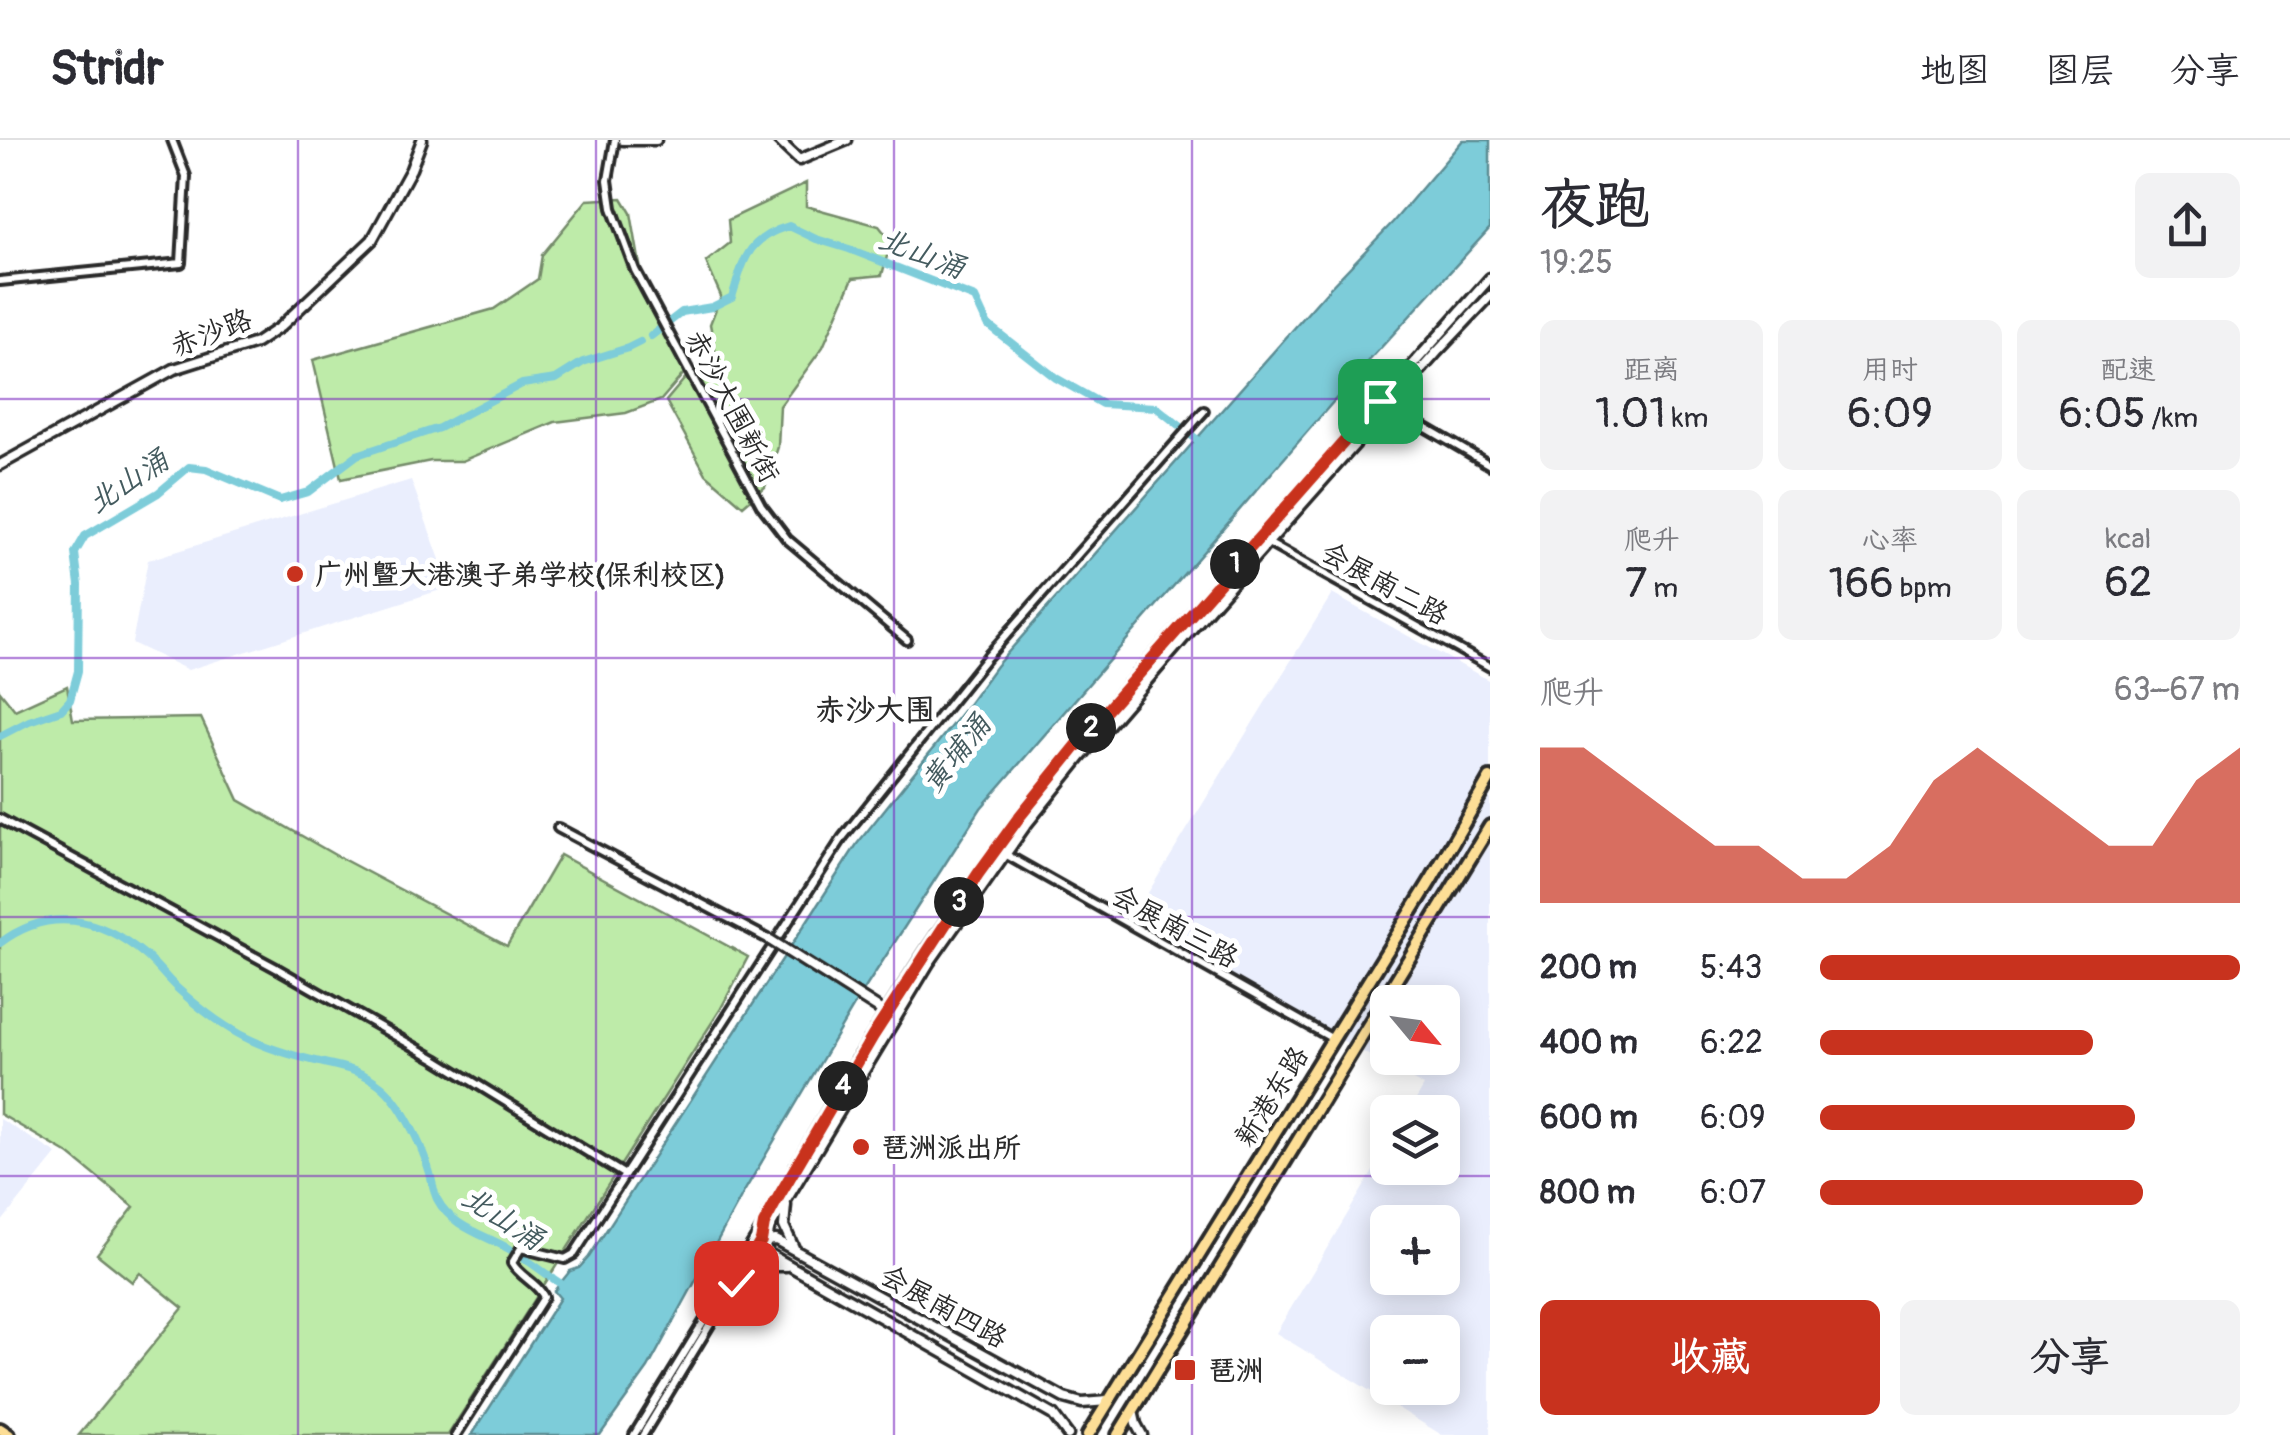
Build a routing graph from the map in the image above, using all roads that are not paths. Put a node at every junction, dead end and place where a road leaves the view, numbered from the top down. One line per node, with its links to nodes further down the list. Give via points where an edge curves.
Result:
1 (172, 140): 9 (street, via 186,176 181,263)
2 (422, 140): 13 (street, 赤沙路, via 372,240 280,327 256,343 174,369)
3 (615, 140): 17 (street, 赤沙大围新街, via 608,180 612,208 635,270 760,505 787,540)
4 (624, 140): 5 (street)
5 (656, 140)
6 (778, 140): 7 (street, via 799,160)
7 (847, 140)
8 (1490, 278): 11 (street)
9 (0, 281)
10 (1490, 296): 11 (street)
11 (1384, 405): 14 (street); 15 (street); 16 (street)
12 (1204, 410): 28 (street, via 987,657 843,837)
13 (0, 464)
14 (1490, 465)
15 (1260, 536): 16 (street, 会展南二路); 23 (street, via 1082,739)
16 (1268, 544): 18 (street, 会展南二路); 24 (street)
17 (907, 640)
18 (1490, 668)
19 (1490, 778): 27 (main road, 新港东路)
20 (0, 818): 28 (street, via 278,968)
21 (1490, 826): 38 (main road, 新港东路)
22 (558, 828): 25 (street)
23 (996, 849): 24 (street, 会展南三路); 26 (street)
24 (1005, 854): 27 (street, 会展南三路); 29 (street, via 921,976)
25 (770, 940): 26 (street, bridge)
26 (887, 1014): 30 (street)
27 (1333, 1039): 36 (main road, 新港东路)
28 (625, 1175): 42 (street, via 571,1258 521,1248 512,1263 544,1297)
29 (787, 1199): 31 (street); 33 (street, via 784,1226)
30 (764, 1224): 31 (street); 32 (street)
31 (761, 1241): 32 (street); 33 (street, 会展南四路, via 776,1240); 34 (street, 会展南四路); 35 (street)
32 (747, 1252): 43 (street)
33 (797, 1252): 37 (street, 会展南四路)
34 (789, 1266): 35 (street, via 764,1266); 39 (street, 会展南四路)
35 (736, 1283): 44 (street)
36 (1108, 1401): 37 (street, 会展南四路); 46 (main road, 新港东路)
37 (1064, 1405): 39 (street)
38 (1133, 1411): 47 (main road, 新港东路); 48 (street)
39 (1053, 1415): 45 (street, 会展南四路)
40 (0, 1429): 41 (main road)
41 (10, 1435)
42 (456, 1435)
43 (634, 1435)
44 (642, 1435)
45 (1068, 1435)
46 (1088, 1435)
47 (1118, 1435)
48 (1142, 1435)

